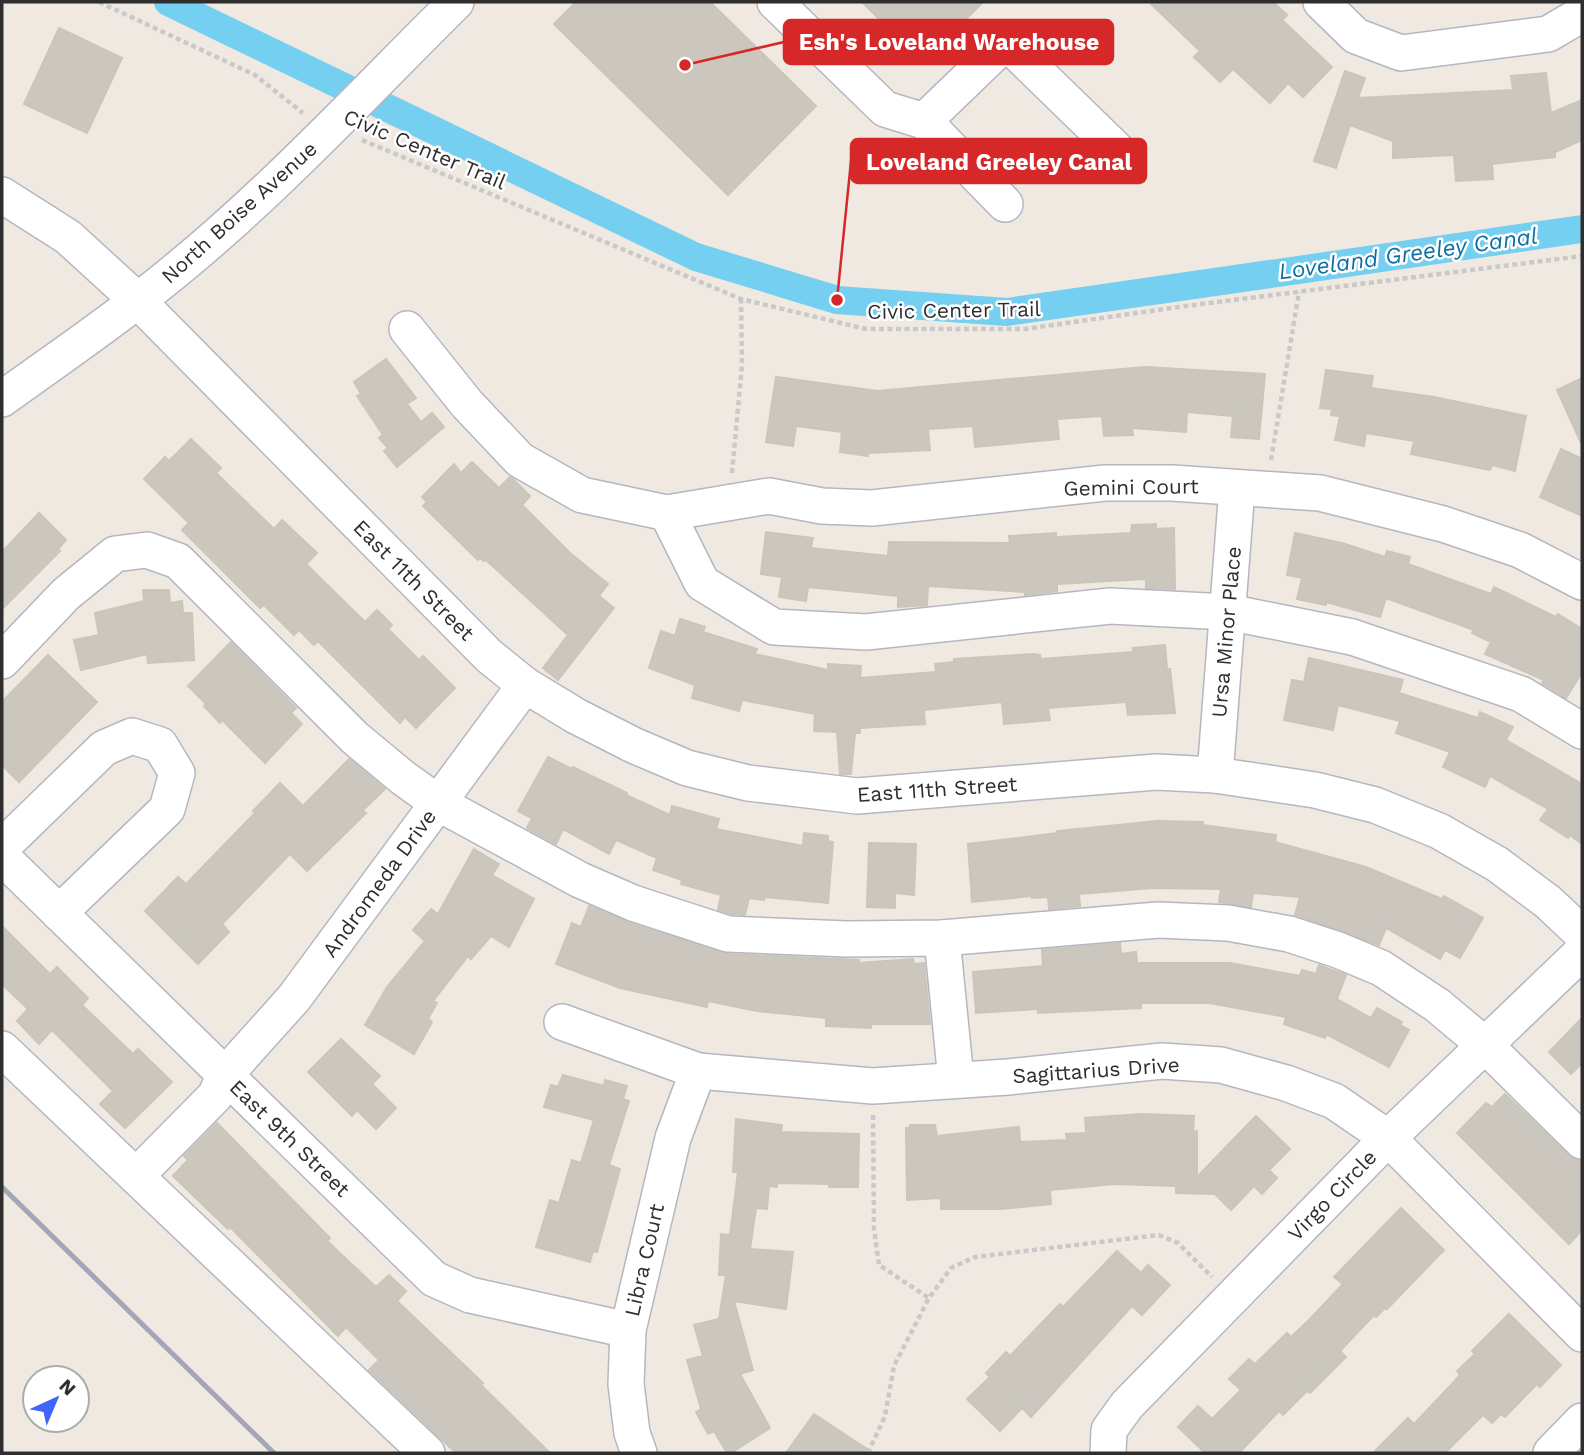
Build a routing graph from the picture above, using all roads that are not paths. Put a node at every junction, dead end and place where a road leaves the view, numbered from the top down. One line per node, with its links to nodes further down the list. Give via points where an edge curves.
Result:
1 (456, 2): 9 (street, North Boise Avenue, via 333,127 206,244)
2 (775, 2): 5 (street, via 886,109)
3 (1321, 2): 4 (street, via 1356,36 1401,53 1548,34)
4 (1582, 14)
5 (924, 121): 6 (street, via 1006,42); 8 (street)
6 (1120, 153)
7 (2, 195): 9 (street, East 11th Street, via 68,237)
8 (1005, 204)
9 (137, 300): 11 (street, North Boise Avenue); 17 (street, East 11th Street, via 489,656)
10 (407, 328): 13 (street, via 467,404 520,460 582,495)
11 (2, 399)
12 (1252, 489): 13 (street, Gemini Court, via 1105,483 872,508 822,506 769,496); 14 (street, Gemini Court, via 1320,493 1443,524 1520,550); 15 (street, Ursa Minor Place)
13 (667, 513): 15 (street, via 702,583 774,627 866,632 1110,606)
14 (1582, 582)
15 (1228, 612): 18 (street, via 1352,637 1521,694); 19 (street, Ursa Minor Place)
16 (2, 661): 20 (street, via 66,594 115,554 147,550 178,561 355,738)
17 (526, 685): 19 (street, East 11th Street, via 633,745 687,768 748,783 857,796 1156,772); 20 (street, Andromeda Drive)
18 (1582, 731)
19 (1215, 775): 24 (street, East 11th Street, via 1315,790 1375,805 1439,831 1497,863)
20 (438, 803): 25 (street, via 633,904 728,934); 31 (street, Andromeda Drive, via 294,998)
21 (2, 847): 23 (street, via 104,748 132,736 160,745 177,773 167,808)
22 (2, 857): 23 (street, East 9th Street)
23 (60, 913): 31 (street, East 9th Street)
24 (1582, 933)
25 (942, 938): 28 (street, via 1158,920 1228,923 1289,934 1381,968); 32 (street)
26 (1582, 953): 28 (street, Virgo Circle)
27 (562, 1022): 30 (street, Sagittarius Drive)
28 (1486, 1045): 33 (street, Virgo Circle); 34 (street)
29 (2, 1049): 35 (street)
30 (698, 1071): 32 (street, Sagittarius Drive, via 873,1086); 36 (street, Libra Court, via 673,1138)
31 (225, 1075): 35 (street, Andromeda Drive, via 215,1096); 36 (street, East 9th Street, via 434,1279 470,1295)
32 (956, 1080): 33 (street, Sagittarius Drive, via 1162,1061 1221,1065 1334,1101)
33 (1388, 1138): 37 (street, Sagittarius Drive); 41 (street, Virgo Circle, via 1127,1405 1109,1430)
34 (1582, 1141)
35 (136, 1176): 39 (street)
36 (628, 1330): 40 (street, Libra Court, via 626,1384)
37 (1582, 1334)
38 (1582, 1421): 42 (street)
39 (426, 1453)
40 (639, 1453)
41 (1108, 1453)
42 (1551, 1453)

